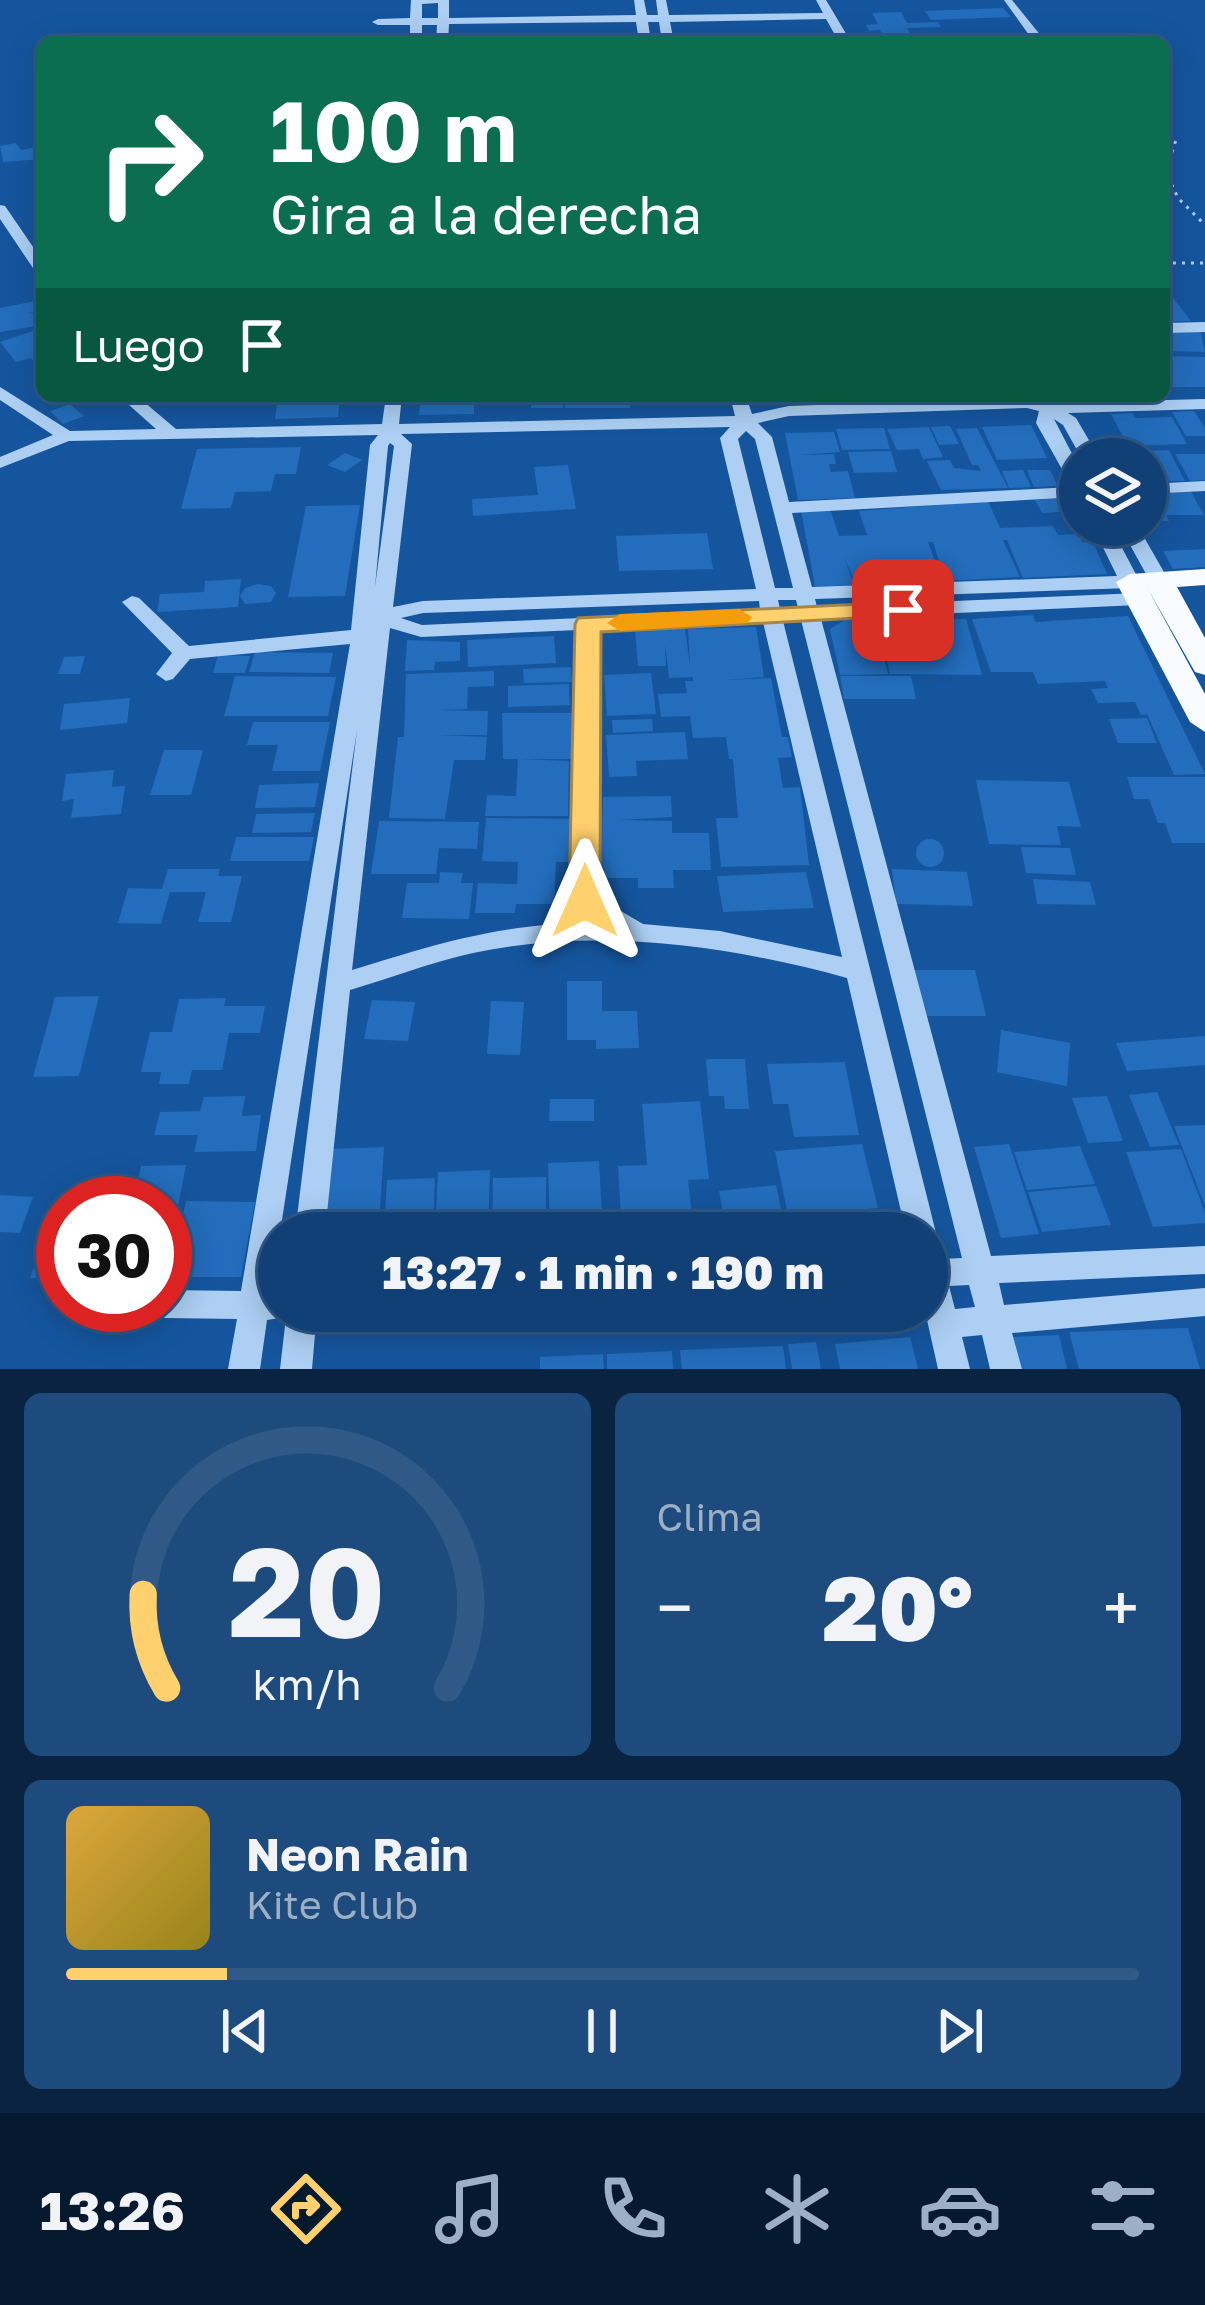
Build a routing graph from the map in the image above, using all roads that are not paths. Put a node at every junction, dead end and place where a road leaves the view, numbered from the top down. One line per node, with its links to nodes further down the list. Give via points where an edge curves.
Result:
1 (639, 0): 6 (street)
2 (661, 0): 7 (street)
3 (821, 0): 5 (street)
4 (1008, 2): 16 (street)
5 (830, 16): 7 (street); 15 (street)
6 (641, 17): 7 (street); 9 (street); 13 (street)
7 (664, 17): 14 (street)
8 (416, 21): 9 (street); 9 (street, via 416,1 443,0); 10 (street); 11 (street)
9 (443, 21): 12 (street)
10 (379, 22)
11 (416, 36)
12 (442, 36)
13 (644, 36)
14 (667, 36)
15 (842, 36)
16 (1035, 36)
17 (0, 209): 18 (street)
18 (36, 262)
19 (1205, 327): 20 (street)
20 (1170, 328)
21 (0, 392): 29 (street)
22 (134, 402): 28 (street)
23 (393, 402): 27 (street)
24 (1045, 402): 25 (street); 26 (street, via 1032,415 792,424); 30 (street); 31 (street)
25 (1205, 404)
26 (741, 408): 27 (street); 36 (street, via 763,437); 44 (street, via 729,438)
27 (389, 433): 28 (street); 45 (street, via 379,445)
28 (172, 434): 29 (street)
29 (66, 436): 32 (street)
30 (1079, 438)
31 (1059, 449)
32 (0, 463)
33 (1205, 486): 34 (street)
34 (1167, 488)
35 (1059, 490): 36 (street)
36 (781, 508): 43 (street)
37 (1117, 546): 40 (street)
38 (1135, 546): 40 (street)
39 (1205, 577): 40 (main road)
40 (1149, 589): 41 (main road); 43 (street); 48 (main road); 50 (main road)
41 (1205, 595)
42 (132, 602): 47 (street)
43 (806, 603): 44 (street); 59 (street)
44 (769, 605): 45 (street, via 423,607); 46 (street); 52 (street)
45 (368, 624): 46 (street, via 422,631); 47 (street); 53 (street); 54 (street)
46 (588, 624): 51 (street, via 585,901)
47 (184, 652): 49 (street)
48 (1205, 665)
49 (166, 674)
50 (1205, 722)
51 (638, 932): 52 (street, via 713,935); 53 (street, via 490,940)
52 (855, 970): 56 (street)
53 (341, 983): 55 (street)
54 (281, 1212)
55 (313, 1212)
56 (916, 1212)
57 (1205, 1260): 59 (street)
58 (948, 1270): 59 (street)
59 (981, 1273): 63 (street)
60 (1205, 1302): 63 (street)
61 (192, 1305): 62 (street)
62 (258, 1306)
63 (993, 1320): 64 (street); 71 (street)
64 (948, 1324)
65 (258, 1331): 68 (street)
66 (300, 1332): 69 (street)
67 (945, 1332): 70 (street)
68 (244, 1369)
69 (296, 1369)
70 (954, 1369)
71 (1006, 1369)

